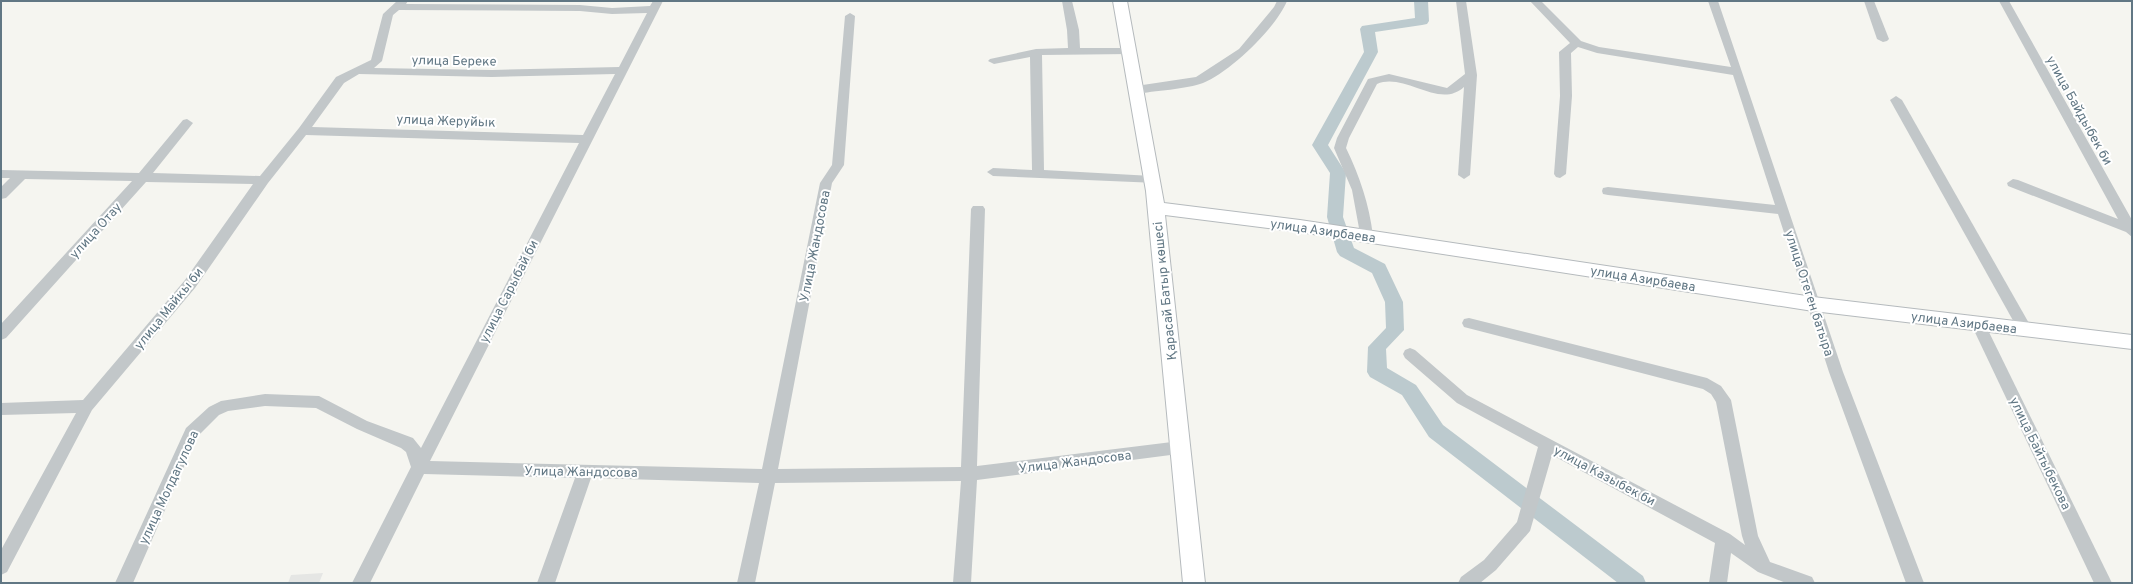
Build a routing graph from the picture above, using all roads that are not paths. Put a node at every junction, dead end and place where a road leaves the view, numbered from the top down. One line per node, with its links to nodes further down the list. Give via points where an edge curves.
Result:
1 (1067, 1): 14 (street)
2 (1120, 1): 15 (main road, Қарасай Батыр көшесі)
3 (1282, 1): 22 (street, via 1243,51 1199,80)
4 (1461, 1): 21 (street)
5 (1535, 1): 13 (street)
6 (1713, 1): 20 (street, улица Отеген батыра)
7 (1869, 1): 12 (street)
8 (2004, 1): 42 (street, улица Байдыбек би)
9 (399, 4): 10 (street, via 612,11); 19 (street, via 388,14 376,61)
10 (656, 5): 18 (street, улица Сарыбай би)
11 (850, 16): 58 (street, Улица Жандосова, via 838,165 826,183)
12 (1883, 40)
13 (1577, 42): 20 (street, via 1597,50); 31 (street, via 1565,52 1566,96)
14 (1074, 51): 15 (street); 16 (street)
15 (1130, 51): 22 (main road, Қарасай Батыр көшесі)
16 (1036, 52): 17 (street); 30 (street)
17 (994, 61)
18 (622, 70): 19 (street, улица Береке, via 540,74); 26 (street, улица Сарыбай би)
19 (361, 71): 25 (street, улица Майкы би, via 340,80)
20 (1738, 72): 41 (street, улица Отеген батыра)
21 (1471, 75): 32 (street); 43 (street, via 1454,90 1447,92 1388,78 1372,82 1342,138 1340,148 1358,184 1362,200)
22 (1136, 90): 35 (main road, Қарасай Батыр көшесі)
23 (1896, 100): 47 (street)
24 (188, 123): 33 (street, улица Отау)
25 (304, 131): 26 (street, улица Жеруйык); 34 (street, улица Майкы би)
26 (588, 139): 55 (street, улица Сарыбай би)
27 (993, 172): 30 (street)
28 (1, 174): 29 (street)
29 (22, 174): 33 (street); 38 (street)
30 (1038, 174): 35 (street)
31 (1560, 174)
32 (1464, 175)
33 (142, 178): 34 (street); 48 (street, улица Отау)
34 (263, 180): 51 (street, улица Майкы би, via 190,284)
35 (1152, 180): 39 (main road, Қарасай Батыр көшесі)
36 (2013, 183): 42 (street)
37 (1608, 191): 41 (street)
38 (1, 196)
39 (1156, 208): 43 (main road, улица Азирбаева); 54 (main road, Қарасай Батыр көшесі)
40 (978, 209): 57 (street)
41 (1782, 210): 44 (street, улица Отеген батыра)
42 (2131, 230)
43 (1361, 236): 44 (main road, улица Азирбаева)
44 (1813, 304): 46 (main road, улица Азирбаева); 71 (street, улица Отеген батыра)
45 (1469, 323): 61 (street, via 1707,384 1716,390 1723,400 1750,536)
46 (1978, 324): 47 (main road, улица Азирбаева); 72 (street, улица Байтыбекова)
47 (2025, 329): 49 (main road, улица Азирбаева)
48 (1, 334)
49 (2132, 342)
50 (1410, 354): 53 (street, улица Казыбек би, via 1462,399)
51 (87, 406): 52 (street); 60 (street, улица Майкы би)
52 (1, 409)
53 (1547, 444): 59 (street, улица Казыбек би); 68 (street, via 1524,526 1490,565)
54 (1180, 448): 57 (street, Улица Жандосова); 67 (main road, Қарасай Батыр көшесі)
55 (419, 467): 56 (street, Улица Жандосова); 62 (street, улица Молдагулова, via 413,448 408,443 362,425 319,402 265,400 220,408 191,433); 63 (street, улица Сарыбай би)
56 (585, 472): 58 (street, Улица Жандосова); 64 (street)
57 (969, 474): 58 (street, Улица Жандосова); 66 (street)
58 (767, 476): 65 (street, Улица Жандосова)
59 (1724, 539): 61 (street, улица Казыбек би); 69 (street)
60 (1, 566)
61 (1764, 567): 70 (street, улица Казыбек би)
62 (124, 583)
63 (361, 583)
64 (546, 583)
65 (746, 583)
66 (962, 583)
67 (1194, 583)
68 (1467, 583)
69 (1718, 583)
70 (1806, 583)
71 (1915, 583)
72 (2103, 583)

